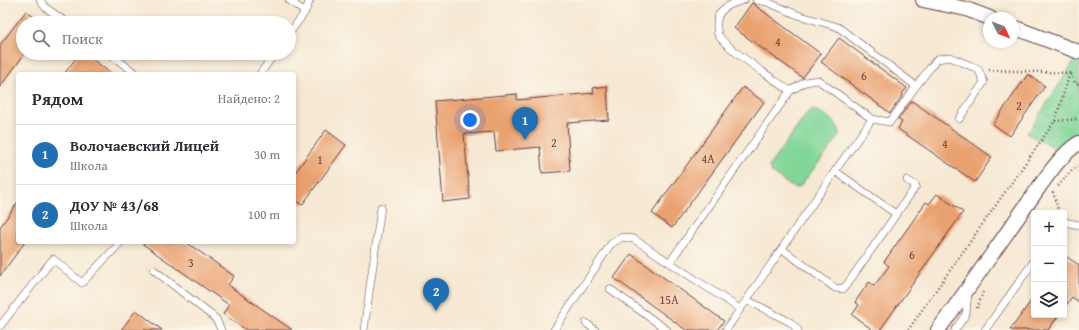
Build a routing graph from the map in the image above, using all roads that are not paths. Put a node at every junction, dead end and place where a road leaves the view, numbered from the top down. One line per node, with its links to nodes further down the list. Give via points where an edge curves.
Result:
1 (40, 0): 10 (lane)
2 (289, 0): 8 (lane)
3 (310, 0): 8 (lane)
4 (744, 0): 19 (lane, via 720,12 716,21 718,34 726,45)
5 (756, 0): 18 (lane, via 838,27)
6 (923, 0): 7 (street)
7 (966, 4): 9 (street)
8 (305, 12): 11 (lane)
9 (983, 14)
10 (57, 16)
11 (296, 24)
12 (1019, 29): 13 (street)
13 (1079, 52)
14 (118, 60): 16 (lane)
15 (270, 60): 17 (lane)
16 (135, 72)
17 (261, 72)
18 (916, 86): 20 (lane, via 890,122); 21 (lane, via 937,59 950,57 978,69 984,82)
19 (790, 91): 20 (lane, via 805,82 818,80); 31 (lane)
20 (872, 119): 23 (lane)
21 (959, 119)
22 (1079, 143): 35 (street, via 1054,166)
23 (835, 171): 26 (lane); 30 (lane)
24 (907, 180): 26 (lane, via 916,186)
25 (381, 208): 41 (lane)
26 (896, 214): 30 (lane, via 843,288 835,288)
27 (1067, 223): 28 (lane)
28 (1079, 225)
29 (119, 244): 39 (lane, via 82,283 53,259)
30 (782, 249): 36 (lane)
31 (670, 262): 37 (lane); 42 (lane, via 634,239 622,236 612,244)
32 (1031, 265): 49 (lane)
33 (154, 270): 40 (lane, via 216,319)
34 (610, 289): 44 (lane)
35 (968, 289): 47 (street); 48 (lane, via 966,314)
36 (747, 300): 37 (lane); 46 (lane, via 790,322)
37 (740, 309): 45 (lane)
38 (586, 323): 43 (lane)
39 (0, 326)
40 (221, 330)
41 (364, 330)
42 (554, 330)
43 (595, 330)
44 (667, 330)
45 (726, 330)
46 (798, 330)
47 (938, 330)
48 (954, 330)
49 (984, 330)

